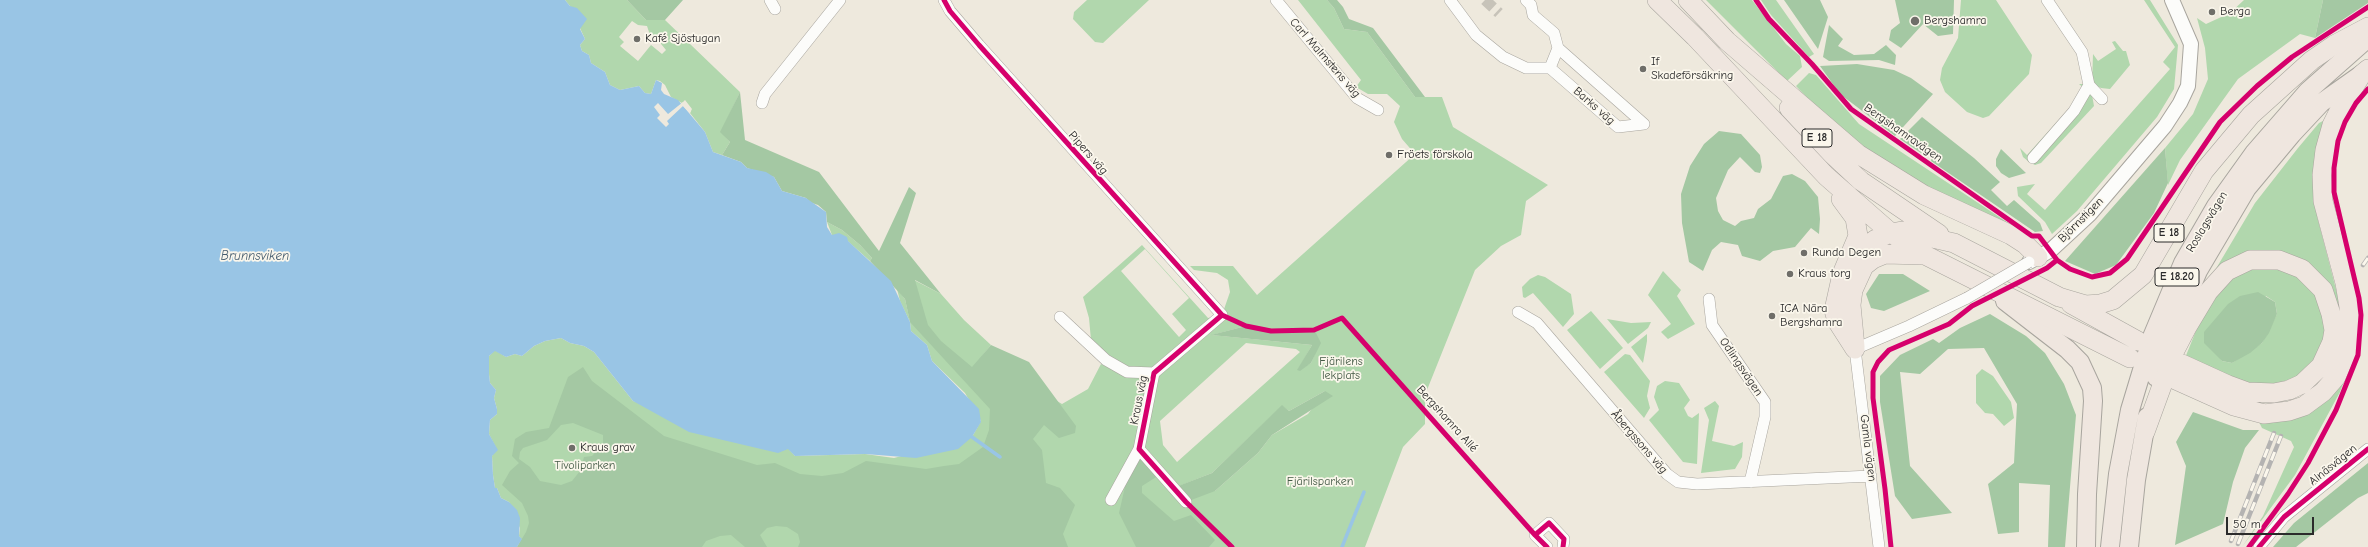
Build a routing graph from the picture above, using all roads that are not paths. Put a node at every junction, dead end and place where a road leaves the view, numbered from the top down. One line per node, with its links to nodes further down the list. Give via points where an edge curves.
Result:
1 (840, 0): 19 (street, via 765,94)
2 (944, 0): 32 (street, Pipers väg, via 950,11 979,45)
3 (1276, 0): 20 (street, Carl Malmstens väg, via 1357,98)
4 (1450, 0): 15 (street, via 1476,35 1503,56 1526,68)
5 (1526, 0): 13 (street, Barks väg, via 1531,5 1533,15 1554,33)
6 (1657, 0): 22 (highway, E 18)
7 (1688, 0): 12 (highway, E 18)
8 (2047, 0): 17 (street, via 2082,52)
9 (2172, 0): 26 (street, Björnstigen, via 2191,44 2188,86 2180,103 2165,126 2090,214 2051,250)
10 (2368, 27): 14 (highway, E 18)
11 (2368, 38): 14 (main road, Roslagsvägen / E 18.20)
12 (1727, 40): 24 (highway, E 18, via 1832,154 1856,176 1888,201); 26 (highway, via 1858,154 1924,195 2012,235 2025,244)
13 (1558, 48): 15 (street); 15 (street, Barks väg, via 1644,124 1618,127)
14 (2340, 51): 29 (highway, E 18, via 2279,88 2223,145 2204,171 2143,275 2128,290 2113,300 2100,304 2086,305); 47 (main road, Roslagsvägen / E 18.20, via 2254,154 2216,206 2183,263 2152,337 2130,410 2118,474)
15 (1550, 68)
16 (2365, 71): 36 (main road, Roslagsvägen / E 18.20, via 2321,103 2260,171 2229,215 2198,271 2172,329 2156,379); 36 (highway, via 2332,125 2322,175 2323,201 2345,284 2351,319 2348,350 2341,369 2318,397 2289,411 2273,414 2234,406 2179,372 2247,392 2274,393 2302,384 2321,366 2332,342 2334,330 2323,290 2306,272 2279,260 2250,260 2227,271 2208,292 2175,350)
17 (2089, 85): 18 (street); 21 (street, via 2074,111)
18 (2102, 99)
19 (762, 103)
20 (1378, 110)
21 (2032, 158)
22 (1826, 176): 23 (highway, E 18); 27 (highway, via 1855,218 1858,236)
23 (1891, 233): 24 (highway, via 1912,232); 25 (highway, E 18); 27 (highway, via 1876,238 1862,249)
24 (1954, 243): 29 (highway, E 18)
25 (1925, 255): 28 (highway, E 18); 34 (highway, via 1885,254 1864,266 1853,290 1851,305)
26 (2033, 259): 34 (street, Björnstigen, bridge, via 1967,298)
27 (1842, 274): 34 (highway, via 1834,310 1837,321)
28 (1985, 286): 29 (highway, E 18, via 2134,350); 46 (main road, via 2067,349 2080,362 2087,374 2093,401)
29 (2059, 297)
30 (1709, 299): 40 (street, Odlingsvägen, via 1712,325 1765,402 1765,417)
31 (1518, 312): 40 (street, Åbergssons väg, via 1537,323 1667,474 1678,482)
32 (1222, 315): 35 (street, Kraus väg)
33 (1060, 317): 35 (street, Kraus väg, via 1106,360 1128,372)
34 (1855, 348): 39 (street, Gamla vägen)
35 (1154, 373): 38 (street, Kraus väg)
36 (2145, 432): 48 (main road, Roslagsvägen / E 18.20, via 2136,480)
37 (2368, 449): 49 (street, Alnäsvägen, via 2284,517)
38 (1139, 450): 41 (street, Kraus väg); 42 (street)
39 (1872, 476): 40 (street, Åbergssons väg); 45 (street, Gamla vägen)
40 (1750, 482)
41 (1111, 500)
42 (1186, 502)
43 (1547, 547): 44 (street, via 1536,535 1549,523 1564,539)
44 (1563, 547)
45 (1879, 547)
46 (2086, 547)
47 (2110, 547)
48 (2129, 547)
49 (2260, 547)

